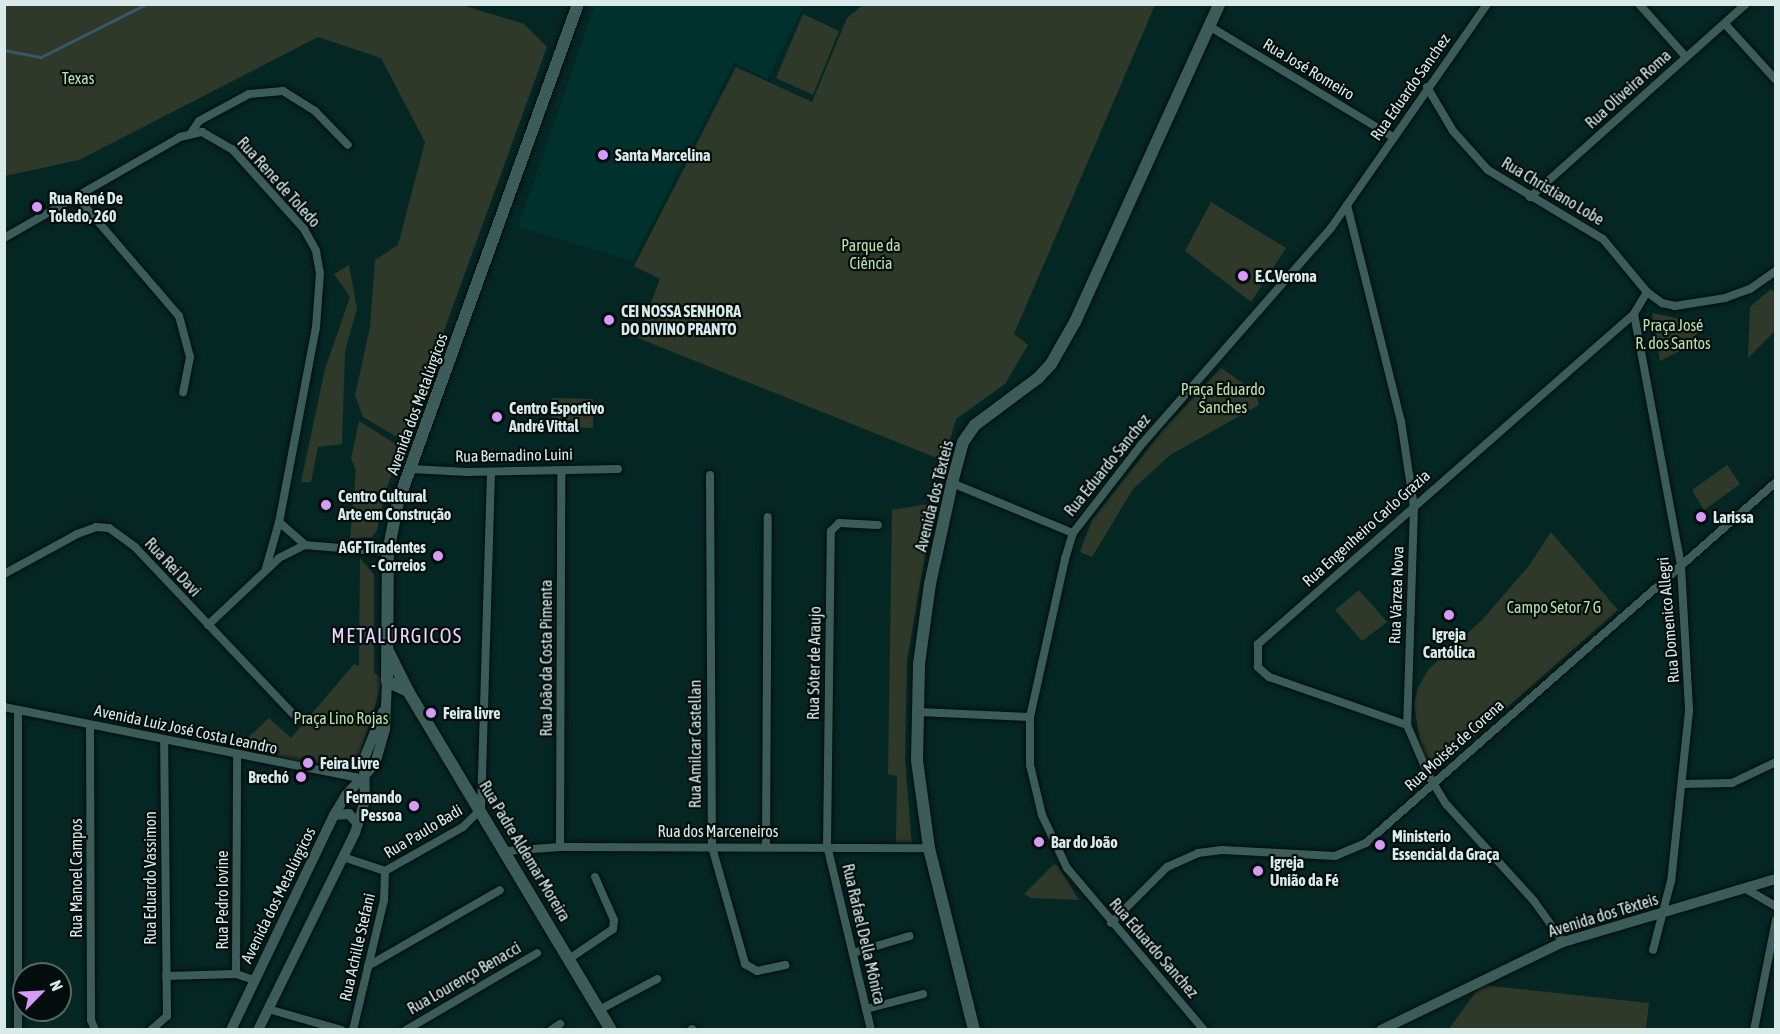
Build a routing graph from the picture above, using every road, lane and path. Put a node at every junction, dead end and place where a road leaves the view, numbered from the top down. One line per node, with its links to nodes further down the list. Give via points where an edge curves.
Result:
1 (578, 4): 23 (main road, Avenida dos Metalúrgicos)
2 (1220, 4): 7 (main road, Avenida dos Têxteis)
3 (1487, 4): 10 (street, Rua Eduardo Sanchez)
4 (1639, 4): 8 (street)
5 (1746, 4): 6 (street, Rua Oliveira Roma)
6 (1725, 24): 8 (street, Rua Oliveira Roma); 9 (street)
7 (1209, 26): 12 (street, Rua José Romeiro); 28 (main road, Avenida dos Têxteis, via 1056,355 1027,388 975,425 963,442)
8 (1686, 57): 15 (street, Rua Oliveira Roma)
9 (1776, 80)
10 (1426, 87): 12 (street, Rua Eduardo Sanchez); 15 (street, Rua Christiano Lobe, via 1469,152 1488,170)
11 (191, 132): 13 (street, via 199,121 249,94 283,91 299,98); 14 (street); 31 (street, Rua Rene de Toledo, via 202,132 232,149 304,229 316,251 321,273 316,327)
12 (1393, 137): 16 (street, Rua Eduardo Sanchez)
13 (348, 145)
14 (76, 196): 17 (street); 21 (street, via 179,316 190,357)
15 (1530, 197): 19 (street, Rua Christiano Lobe, via 1603,239)
16 (1347, 205): 29 (street, Rua Várzea Nova, via 1401,421); 33 (street, Rua Eduardo Sanchez, via 1305,260 1148,437)
17 (4, 238)
18 (1773, 276): 19 (street, Rua Christiano Lobe, via 1750,290 1725,298 1675,306 1662,303)
19 (1647, 292): 20 (street)
20 (1634, 314): 29 (street, Rua Engenheiro Carlo Grazia); 36 (street, Rua Domenico Allegri)
21 (183, 392)
22 (618, 468): 24 (street, Rua Bernadino Luini)
23 (411, 469): 25 (street, Rua Bernadino Luini); 35 (main road, Avenida dos Metalúrgicos, via 398,502)
24 (561, 470): 25 (street, Rua Bernadino Luini); 61 (street, Rua João da Costa Pimenta)
25 (491, 472): 56 (street)
26 (710, 475): 62 (street, Rua Amilcar Castellan)
27 (1776, 482): 36 (street, Rua Moisés de Corena)
28 (952, 483): 33 (street); 45 (main road, Avenida dos Têxteis, via 930,584 919,664)
29 (1414, 507): 48 (street, Rua Várzea Nova); 48 (street, Rua Engenheiro Carlo Grazia, via 1258,644 1255,654 1258,667 1269,677)
30 (768, 517): 59 (street)
31 (279, 522): 34 (street); 37 (street, Rua Rene de Toledo)
32 (878, 525): 60 (street, Rua Sóter de Araujo, via 839,523 831,531)
33 (1073, 533): 47 (street, Rua Eduardo Sanchez)
34 (305, 545): 35 (street); 37 (street)
35 (388, 552): 40 (main road, Avenida dos Metalúrgicos)
36 (1681, 566): 54 (street, Rua Moisés de Corena); 55 (street, Rua Domenico Allegri, via 1689,711)
37 (266, 570): 39 (street)
38 (4, 574): 39 (street, Rua Rei Davi, via 77,534 96,527 109,528 135,547)
39 (208, 625): 46 (street, Rua Rei Davi)
40 (389, 652): 41 (main road, Avenida dos Metalúrgicos); 42 (main road, Rua Padre Aldemar Moreira)
41 (387, 681): 42 (main road); 53 (street, Avenida dos Metalúrgicos, via 384,709 364,759)
42 (408, 691): 56 (main road, Rua Padre Aldemar Moreira)
43 (4, 707): 44 (street, Avenida Luiz José Costa Leandro)
44 (18, 710): 49 (street, Avenida Luiz José Costa Leandro); 92 (street)
45 (918, 712): 47 (street); 63 (main road, Avenida dos Têxteis, via 917,759)
46 (292, 714)
47 (1030, 717): 74 (street, Rua Eduardo Sanchez, via 1030,765 1042,815 1067,868)
48 (1407, 724): 54 (street, Rua Várzea Nova)
49 (90, 725): 50 (street, Avenida Luiz José Costa Leandro); 93 (street, Rua Manoel Campos)
50 (164, 740): 51 (street, Avenida Luiz José Costa Leandro); 84 (street, Rua Eduardo Vassimon)
51 (237, 756): 53 (street, Avenida Luiz José Costa Leandro); 83 (street, Rua Pedro Iovine)
52 (1776, 762): 55 (street, via 1732,783)
53 (363, 779): 57 (street, Avenida dos Metalúrgicos); 58 (street, Avenida dos Metalúrgicos, via 365,801)
54 (1433, 784): 74 (street, Rua Moisés de Corena, via 1366,843 1350,851 1297,856 1222,850 1184,858 1167,867); 76 (street, Rua Várzea Nova, via 1446,804 1534,901)
55 (1682, 784): 72 (street, Rua Domenico Allegri)
56 (481, 809): 64 (main road, Rua Padre Aldemar Moreira); 66 (street, Rua Paulo Badi, via 463,827)
57 (334, 815): 58 (street, via 349,814); 86 (street, Avenida dos Metalúrgicos)
58 (358, 824): 65 (street, Avenida dos Metalúrgicos)
59 (766, 846): 60 (street, Rua dos Marceneiros); 62 (street, Rua dos Marceneiros)
60 (827, 846): 63 (street, Rua dos Marceneiros); 79 (street, Rua Rafael Della Mônica)
61 (560, 847): 62 (street, Rua dos Marceneiros); 64 (street, Rua dos Marceneiros)
62 (712, 847): 81 (street, Rua Amilcar Castellan, via 745,964 757,971)
63 (929, 848): 103 (main road, Avenida dos Têxteis)
64 (507, 851): 80 (main road, Rua Padre Aldemar Moreira)
65 (344, 857): 66 (street, Rua Paulo Badi); 88 (street, Avenida dos Metalúrgicos)
66 (386, 871): 82 (street, Rua Achille Stefani, via 386,890)
67 (595, 877): 80 (street, via 614,920 613,929)
68 (1776, 879): 69 (street, Avenida dos Têxteis)
69 (1746, 889): 71 (street); 72 (street, Avenida dos Têxteis)
70 (500, 890): 82 (street)
71 (1776, 906)
72 (1665, 913): 76 (street, Avenida dos Têxteis); 77 (street, Rua Domenico Allegri)
73 (1776, 920): 106 (street)
74 (1111, 923): 104 (street, Rua Eduardo Sanchez)
75 (910, 936): 79 (street)
76 (1563, 942): 105 (street, Avenida dos Têxteis)
77 (1653, 950)
78 (537, 952): 99 (street, Rua Lourenço Benacci)
79 (853, 953): 89 (street, Rua Rafael Della Mônica)
80 (569, 959): 90 (main road, Rua Padre Aldemar Moreira)
81 (785, 964)
82 (368, 966): 98 (street, Rua Achille Stefani)
83 (236, 974): 84 (street, Rua Pedro Iovine); 86 (street)
84 (166, 976): 94 (street, Rua Eduardo Vassimon, via 167,1016)
85 (657, 979): 90 (street)
86 (255, 980): 95 (street, Avenida dos Metalúrgicos)
87 (923, 994): 89 (street)
88 (268, 1009): 96 (street, Avenida dos Metalúrgicos); 97 (street)
89 (866, 1009): 102 (street, Rua Rafael Della Mônica)
90 (599, 1010): 101 (main road, Rua Padre Aldemar Moreira)
91 (560, 1024): 100 (street)
92 (18, 1029)
93 (93, 1029)
94 (151, 1029)
95 (231, 1029)
96 (258, 1029)
97 (341, 1029)
98 (353, 1029)
99 (406, 1029)
100 (551, 1029)
101 (611, 1029)
102 (871, 1029)
103 (974, 1029)
104 (1204, 1029)
105 (1384, 1029)
106 (1754, 1029)

